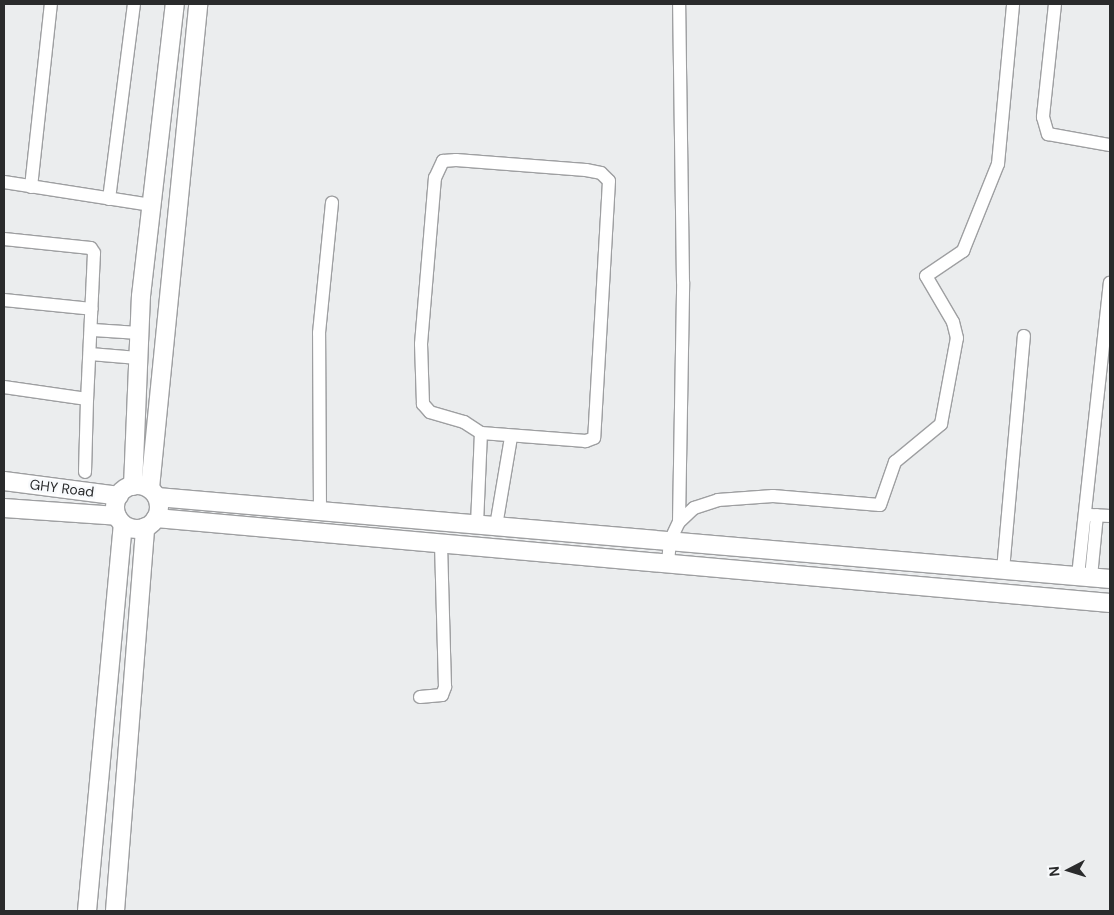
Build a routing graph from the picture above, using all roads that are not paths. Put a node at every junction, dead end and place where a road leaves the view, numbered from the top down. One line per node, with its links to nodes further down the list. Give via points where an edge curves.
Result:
1 (51, 4): 10 (street)
2 (134, 4): 11 (street)
3 (175, 4): 13 (street)
4 (198, 4): 30 (street)
5 (679, 4): 37 (street, via 683,282)
6 (1013, 4): 37 (street, via 998,164 963,251 926,276 953,322 957,338 941,424 895,462 884,501 876,506 787,497 737,498 701,505)
7 (1055, 4): 8 (street, via 1043,117 1048,134)
8 (1110, 145)
9 (4, 182): 10 (street)
10 (31, 187): 11 (street)
11 (109, 199): 13 (street)
12 (332, 203): 32 (street, via 320,333)
13 (151, 204): 19 (street)
14 (4, 239): 17 (street, via 91,248)
15 (1110, 283): 23 (street)
16 (4, 300): 17 (street)
17 (92, 309): 18 (street)
18 (93, 330): 19 (street); 21 (street)
19 (139, 333): 22 (street)
20 (1024, 336): 43 (street)
21 (90, 354): 22 (street); 25 (street)
22 (138, 358): 30 (street)
23 (1106, 369): 33 (street)
24 (4, 388): 25 (street)
25 (87, 399): 28 (street)
26 (481, 433): 27 (street); 27 (street, via 464,422 430,412 422,399 421,344 437,169 443,161 456,160 602,173 611,186 594,438 586,441); 38 (street)
27 (511, 437): 39 (street)
28 (85, 472)
29 (4, 481): 30 (street, GHY Road)
30 (140, 492): 32 (street, GHY Road); 35 (street); 36 (street)
31 (4, 508): 35 (street, GHY Road)
32 (320, 511): 38 (street, GHY Road)
33 (1091, 515): 34 (street); 44 (street)
34 (1110, 516)
35 (120, 521): 36 (street, GHY Road); 48 (street)
36 (151, 522): 41 (street, GHY Road); 49 (street)
37 (679, 522): 40 (street)
38 (477, 524): 39 (street, GHY Road)
39 (496, 526): 40 (street, GHY Road)
40 (670, 541): 42 (street); 43 (street, GHY Road)
41 (441, 543): 42 (street, GHY Road); 47 (street, via 445,687 442,695)
42 (668, 563): 46 (street, GHY Road)
43 (1003, 570): 44 (street, GHY Road)
44 (1085, 577): 45 (street, GHY Road)
45 (1110, 579)
46 (1110, 603)
47 (420, 697)
48 (87, 911)
49 (115, 911)

